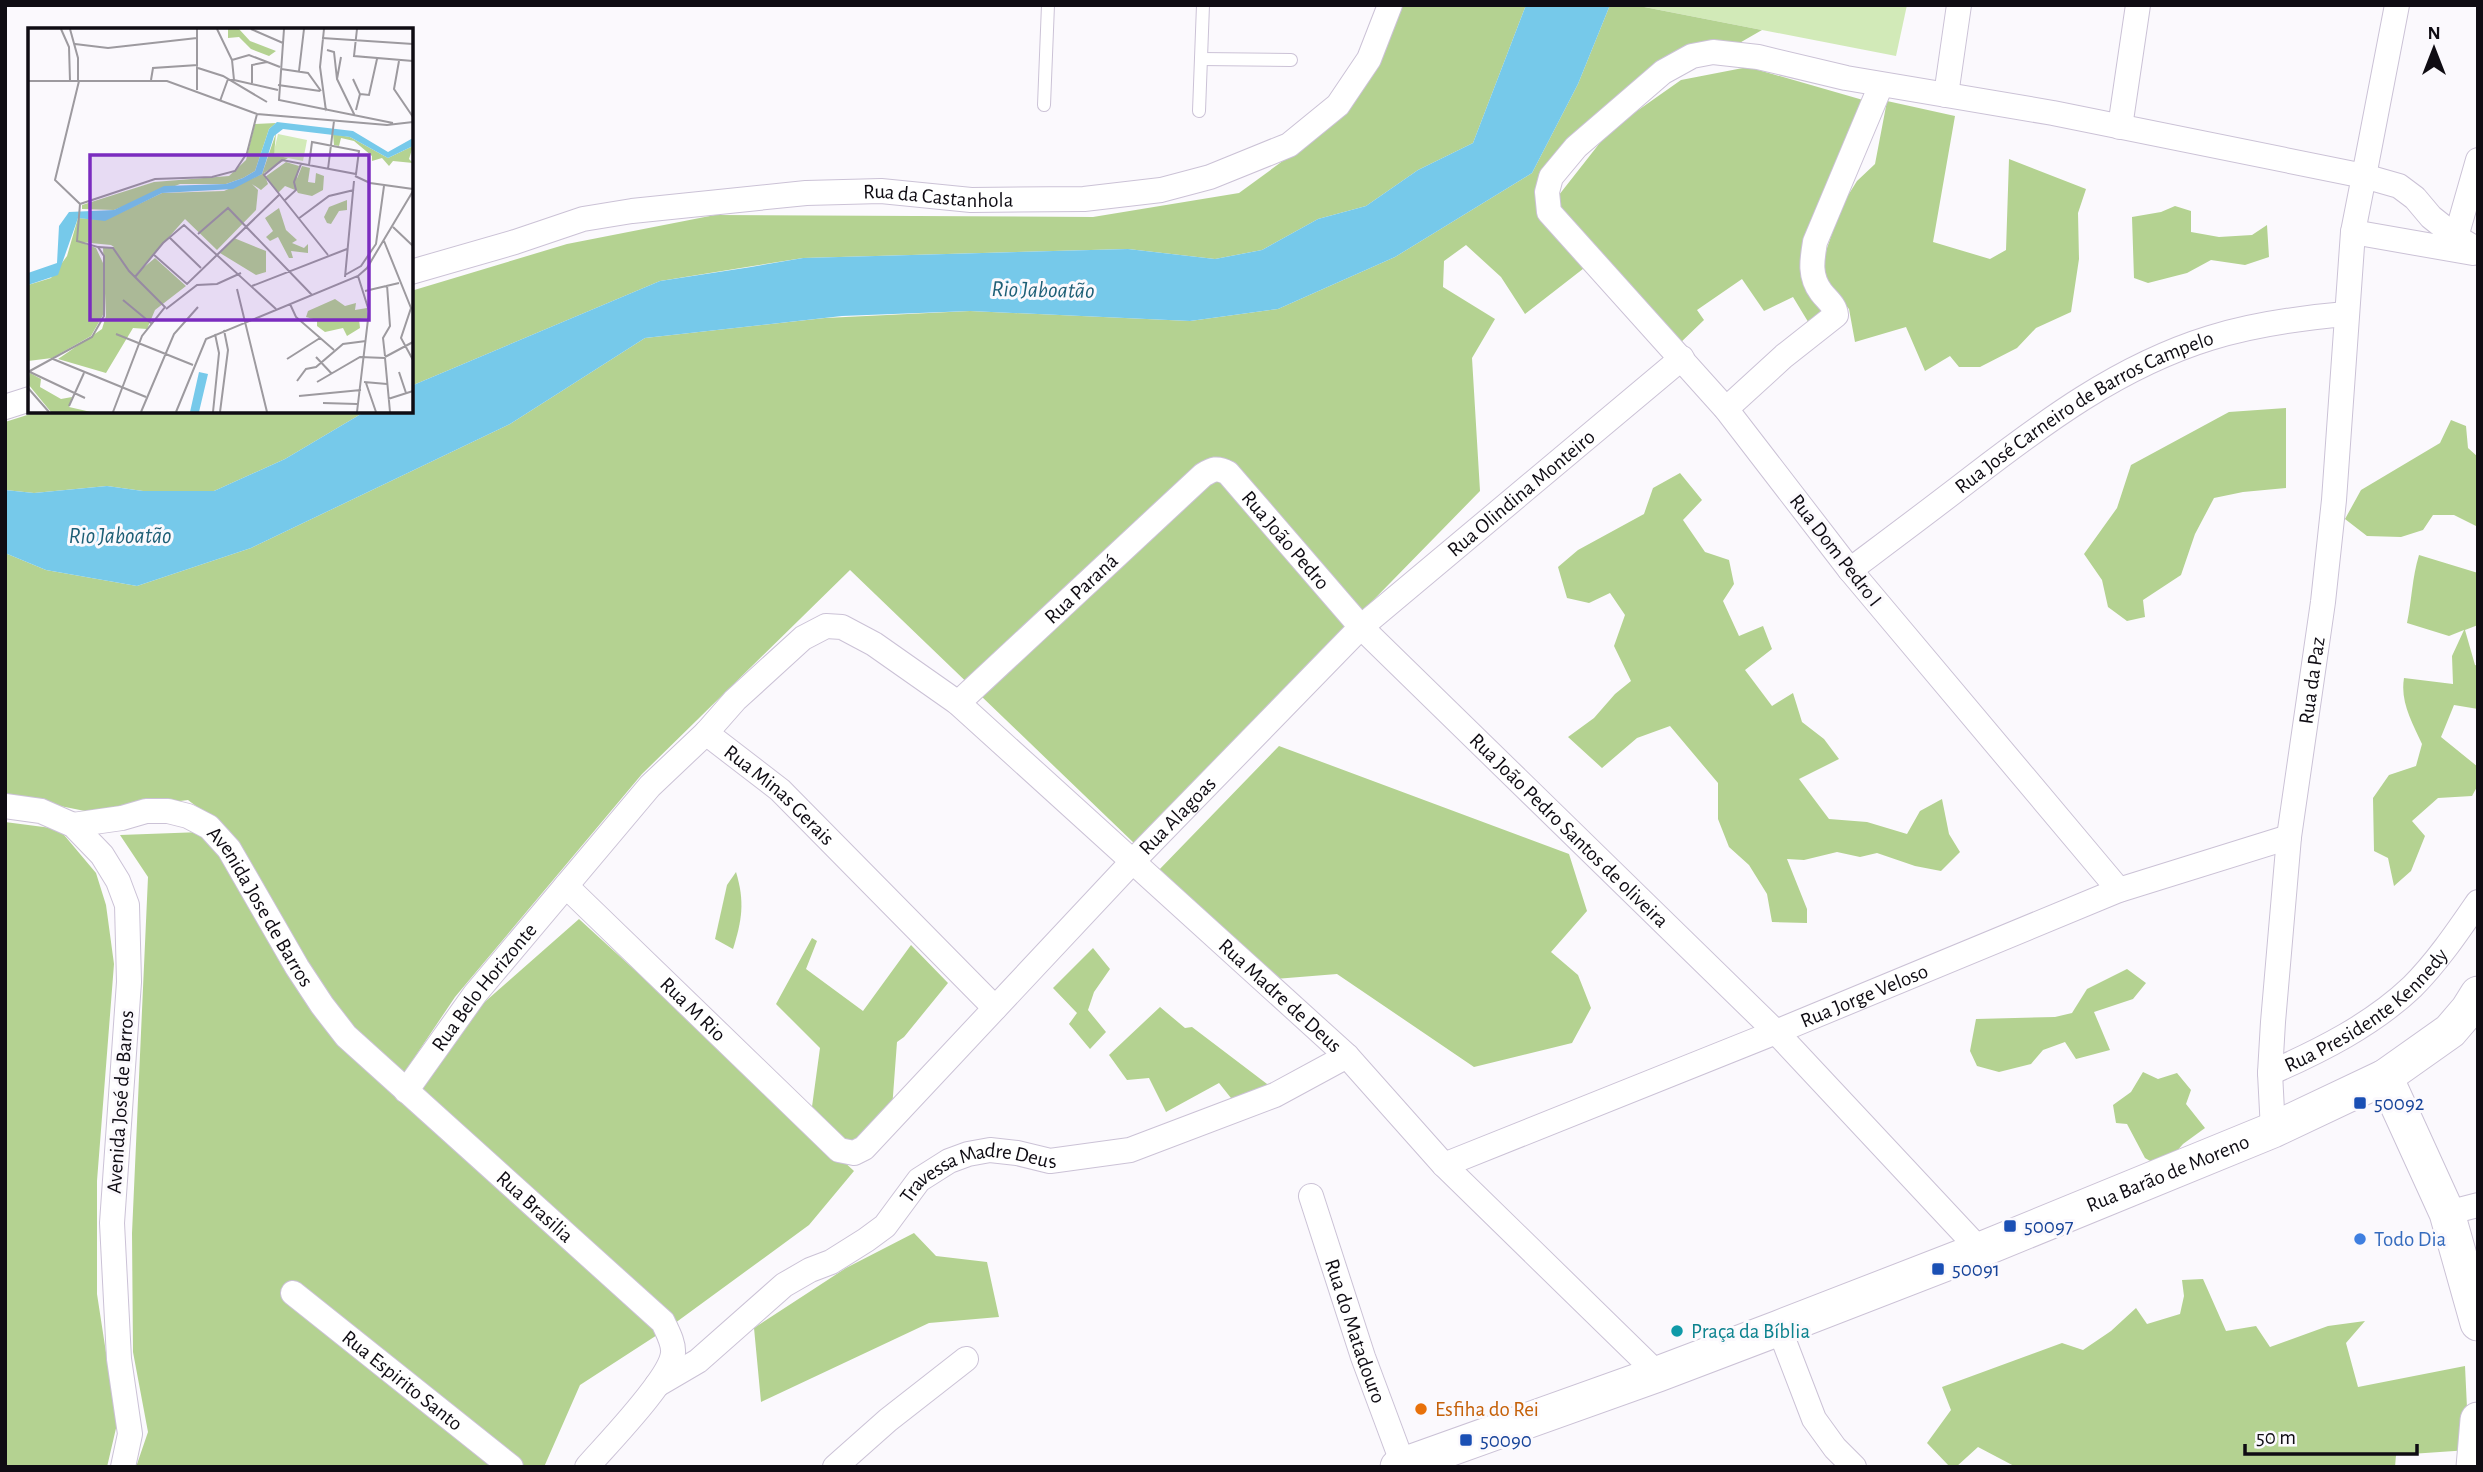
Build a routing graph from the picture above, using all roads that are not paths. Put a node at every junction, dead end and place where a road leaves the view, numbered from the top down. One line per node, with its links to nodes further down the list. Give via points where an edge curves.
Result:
1 (1048, 5): 11 (lane)
2 (1203, 5): 7 (lane)
3 (1390, 5): 19 (street, Rua da Castanhola, via 1369,59 1338,105 1289,145 1210,177 1161,190 1084,199 971,200 881,191 806,193 632,211 583,219)
4 (1959, 5): 10 (street)
5 (2138, 5): 13 (street)
6 (2397, 5): 15 (street)
7 (1201, 59): 8 (lane); 12 (lane)
8 (1291, 60)
9 (1881, 85): 10 (street); 21 (street, Rua Dom Pedro I, via 1758,57 1713,52 1692,56 1663,72 1576,147 1551,177 1549,212); 24 (street, via 1815,242 1813,276 1836,315)
10 (1946, 96): 13 (street)
11 (1044, 105)
12 (1199, 111)
13 (2120, 127): 15 (street)
14 (2478, 160): 17 (street)
15 (2364, 176): 16 (street, Rua da Paz); 17 (street, via 2399,186)
16 (2353, 232): 18 (street); 20 (street, Rua da Paz)
17 (2456, 237): 18 (street)
18 (2478, 252)
19 (413, 271)
20 (2346, 314): 26 (street, Rua José Carneiro de Barros Campelo, via 2301,318 2210,338 2132,370 2029,434); 32 (street, Rua da Paz, via 2323,602)
21 (1682, 358): 24 (street, Rua Dom Pedro I); 27 (street, Rua Olindina Monteiro)
22 (28, 400): 23 (street)
23 (5, 407)
24 (1726, 409): 26 (street, Rua Dom Pedro I)
25 (1203, 475): 27 (street, Rua João Pedro, via 1214,469 1228,472); 28 (street, Rua Paraná)
26 (1850, 570): 35 (street, Rua Dom Pedro I)
27 (1361, 627): 33 (street, Rua Alagoas); 39 (street, Rua João Pedro Santos de oliveira)
28 (958, 703): 29 (street, Rua Madre de Deus, via 874,644 842,627 826,626 803,638); 33 (street, Rua Madre de Deus)
29 (706, 733): 34 (street, Rua Minas Gerais, via 650,786); 38 (street, Rua Minas Gerais, via 780,790)
30 (5, 806): 31 (street, Avenida José de Barros, via 41,811)
31 (72, 825): 43 (street, Avenida Jose de Barros, via 168,811 209,827 229,849 322,1005 346,1036); 58 (street, Avenida José de Barros, via 102,855 127,905 129,982 112,1223 118,1359 130,1434)
32 (2289, 837): 35 (street, Rua Jorge Veloso); 41 (street, Rua da Paz)
33 (1133, 861): 38 (street, Rua Alagoas); 40 (street, Rua Madre de Deus)
34 (566, 886): 43 (street, Rua Belo Horizonte, via 475,994); 45 (street, Rua M Rio)
35 (2119, 890): 39 (street, Rua Jorge Veloso)
36 (2478, 902): 41 (street, Rua Presidente Kennedy, via 2435,961 2388,1007 2324,1049)
37 (2478, 994): 42 (street, Rua Barão de Moreno, via 2449,1031)
38 (995, 1008): 45 (street, Rua Alagoas, via 864,1148 847,1153)
39 (1776, 1032): 46 (street, Rua Jorge Veloso); 49 (street)
40 (1347, 1056): 46 (street, Rua Madre de Deus); 55 (street, Travessa Madre Deus, via 1275,1095 1130,1150 1050,1161 990,1150 949,1161 919,1180 885,1226 831,1262 785,1285 698,1361)
41 (2270, 1073): 44 (street, Rua da Paz)
42 (2385, 1077): 44 (street, Rua Barão de Moreno); 48 (street)
43 (406, 1091): 55 (street, Rua Brasilia, via 663,1322 674,1354)
44 (2273, 1130): 49 (street, Rua Barão de Moreno)
45 (820, 1132)
46 (1444, 1165): 54 (street, Rua Madre de Deus)
47 (1311, 1196): 57 (street, Rua do Matadouro)
48 (2462, 1209): 51 (street)
49 (1980, 1250): 52 (street, Rua Barão de Moreno)
50 (293, 1293): 59 (street, Rua Espirito Santo)
51 (2478, 1323)
52 (1779, 1328): 54 (street, Rua Barão de Moreno); 62 (street, via 1814,1419)
53 (966, 1359): 61 (street)
54 (1658, 1374): 57 (street, Rua Barão de Moreno)
55 (657, 1385): 60 (street)
56 (2478, 1420): 63 (street)
57 (1402, 1466)
58 (123, 1467)
59 (512, 1467)
60 (587, 1467)
61 (835, 1467)
62 (1854, 1467)
63 (2474, 1467)

